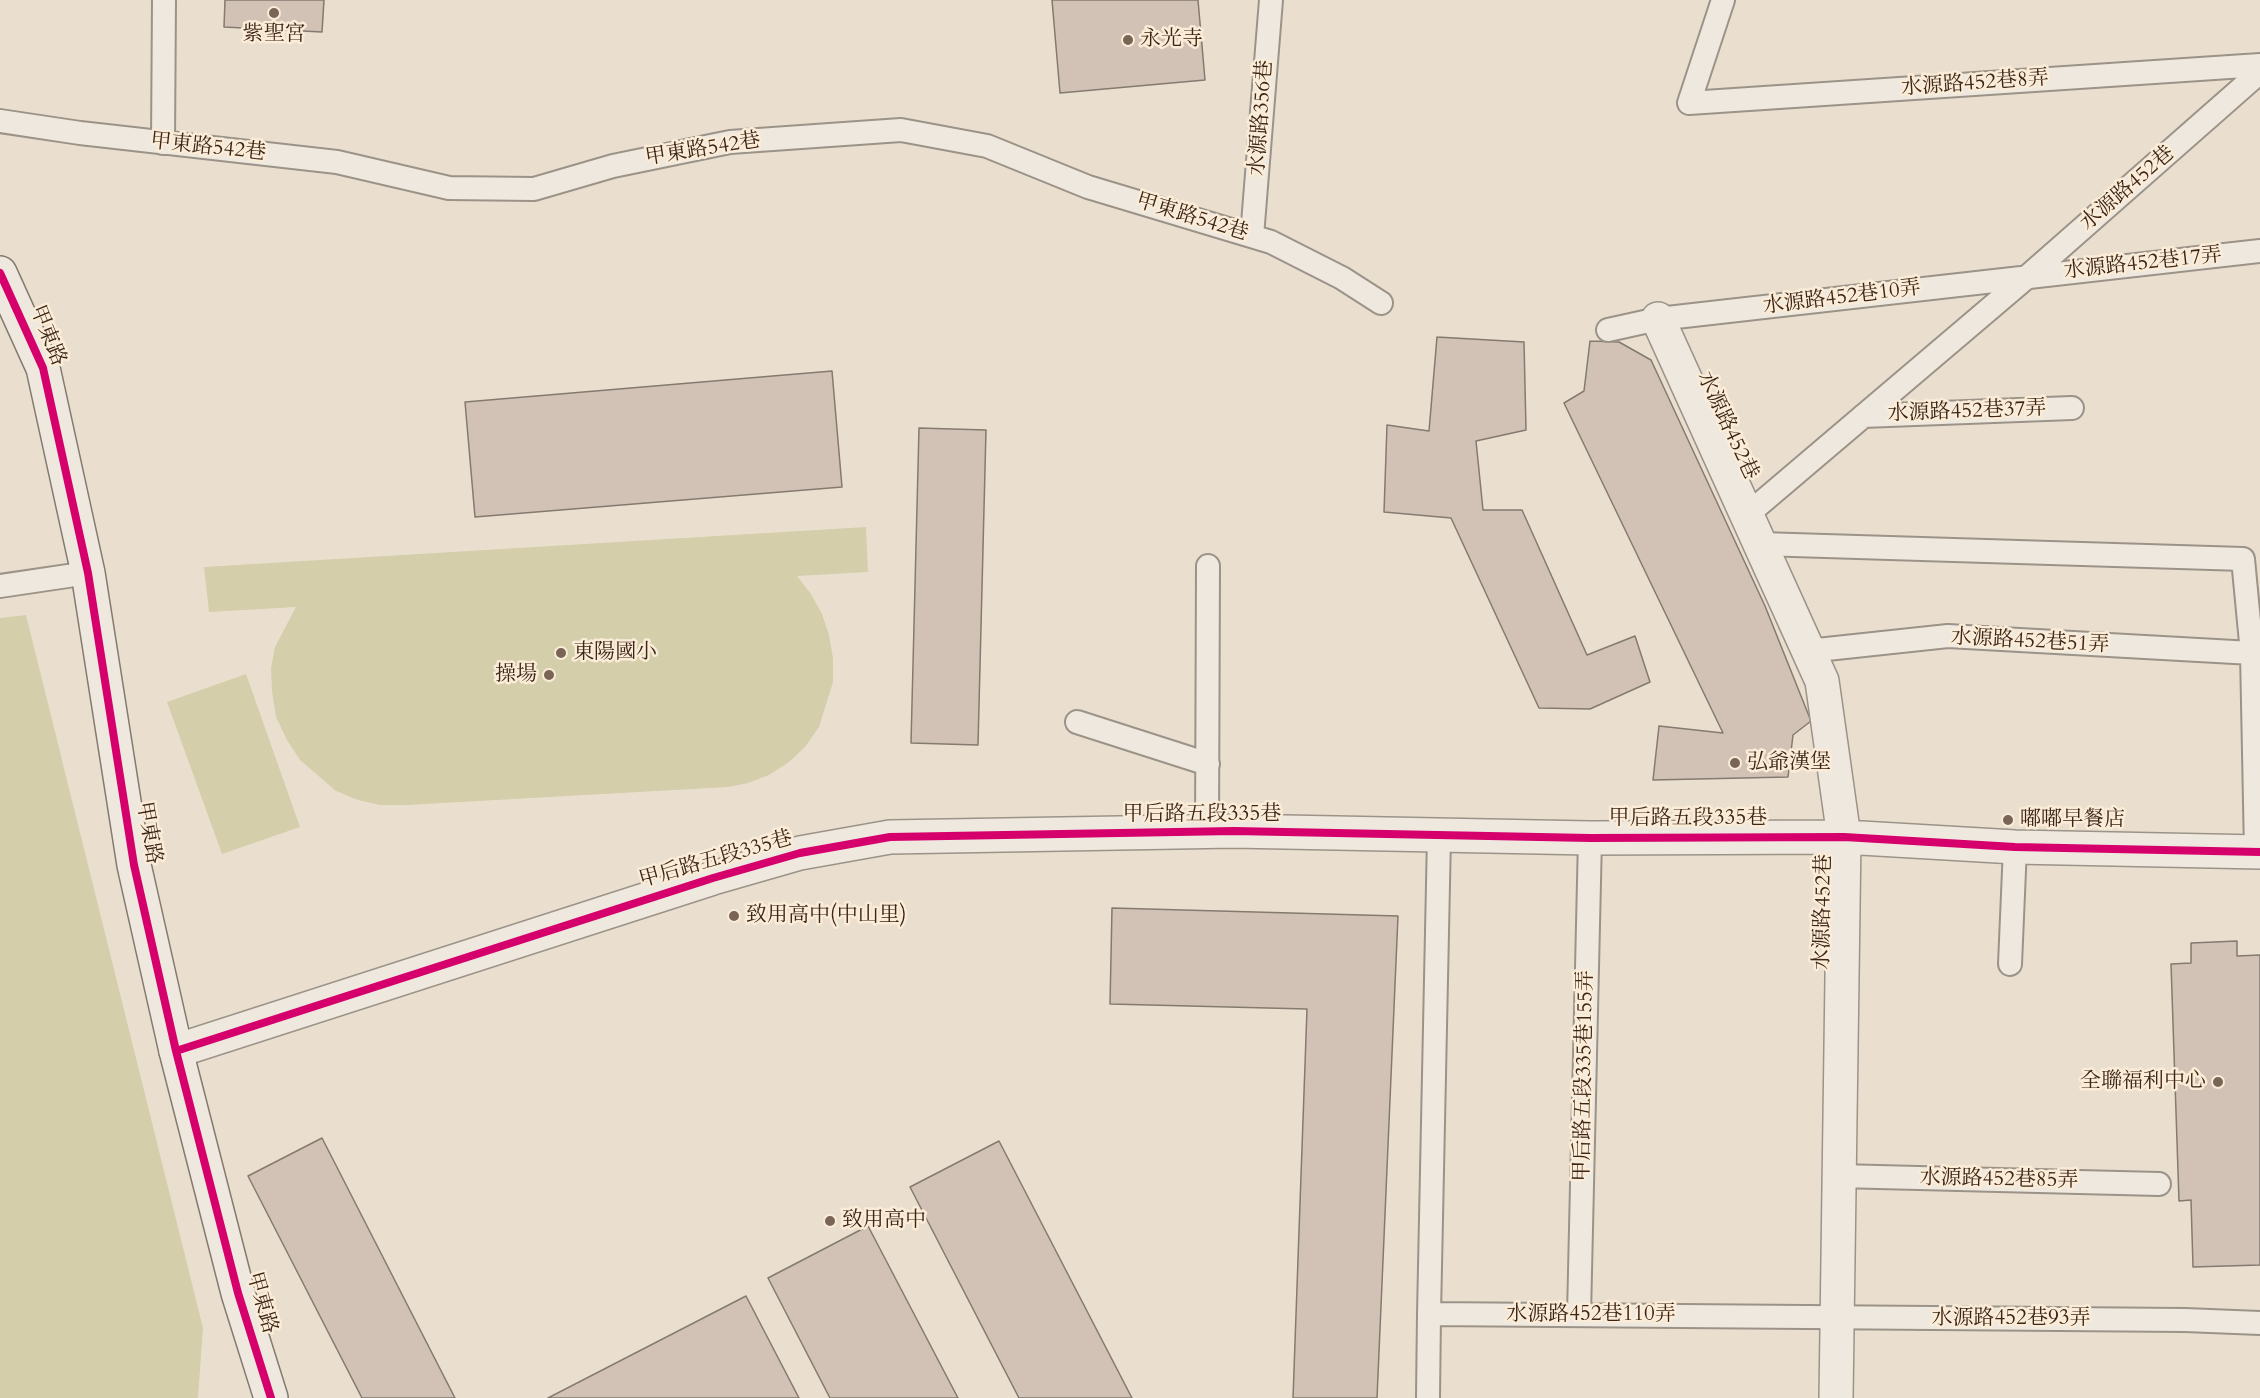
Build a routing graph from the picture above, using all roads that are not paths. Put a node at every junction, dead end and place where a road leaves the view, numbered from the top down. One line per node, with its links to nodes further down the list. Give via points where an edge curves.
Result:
1 (164, 0): 7 (lane)
2 (1271, 0): 8 (lane, 水源路356巷)
3 (1723, 0): 4 (lane, 水源路452巷8弄, via 1689,103)
4 (2260, 64)
5 (2260, 72): 11 (lane, 水源路452巷)
6 (0, 121): 7 (lane, 甲東路542巷)
7 (163, 143): 8 (lane, 甲東路542巷, via 337,162 449,188 534,189 613,165 730,142 901,130 987,146 1088,187)
8 (1252, 236): 12 (lane, 甲東路542巷, via 1272,242 1342,278)
9 (2260, 251): 11 (lane, 水源路452巷17弄)
10 (0, 273): 20 (street, 甲東路, via 43,368)
11 (2027, 277): 13 (lane, 水源路452巷10弄); 16 (lane, 水源路452巷)
12 (1381, 303)
13 (1658, 319): 14 (lane, 水源路452巷10弄); 17 (street, 水源路452巷)
14 (1608, 330)
15 (2072, 408): 16 (lane, 水源路452巷37弄)
16 (1863, 416): 17 (lane, 水源路452巷)
17 (1748, 514): 18 (street, 水源路452巷)
18 (1761, 544): 22 (street, 水源路452巷); 23 (lane, via 2243,559)
19 (1208, 566): 25 (lane)
20 (88, 573): 21 (lane); 33 (street, 甲東路, via 134,865)
21 (0, 586)
22 (1808, 651): 23 (lane, 水源路452巷51弄, via 1948,636); 28 (street, 水源路452巷, via 1822,681)
23 (2252, 653): 31 (lane)
24 (1077, 722): 25 (lane)
25 (1208, 764): 26 (lane)
26 (1207, 832): 27 (street, 甲后路五段335巷); 33 (street, 甲后路五段335巷, via 890,837 800,854 713,878)
27 (1439, 836): 29 (street, 甲后路五段335巷); 36 (lane)
28 (1844, 837): 29 (street, 甲后路五段335巷); 30 (street, 甲后路五段335巷); 34 (street, 水源路452巷)
29 (1590, 838): 37 (lane, 甲后路五段335巷155弄)
30 (2015, 847): 31 (street, 甲后路五段335巷); 32 (lane)
31 (2258, 852)
32 (2010, 964)
33 (176, 1051): 40 (street, 甲東路, via 238,1293)
34 (1838, 1176): 35 (lane, 水源路452巷85弄); 38 (street, 水源路452巷)
35 (2159, 1184)
36 (1429, 1314): 37 (lane, 水源路452巷110弄); 41 (lane)
37 (1579, 1315): 38 (lane, 水源路452巷110弄)
38 (1837, 1317): 39 (lane, 水源路452巷93弄); 42 (street, 水源路452巷)
39 (2260, 1323)
40 (271, 1398)
41 (1428, 1398)
42 (1836, 1398)

